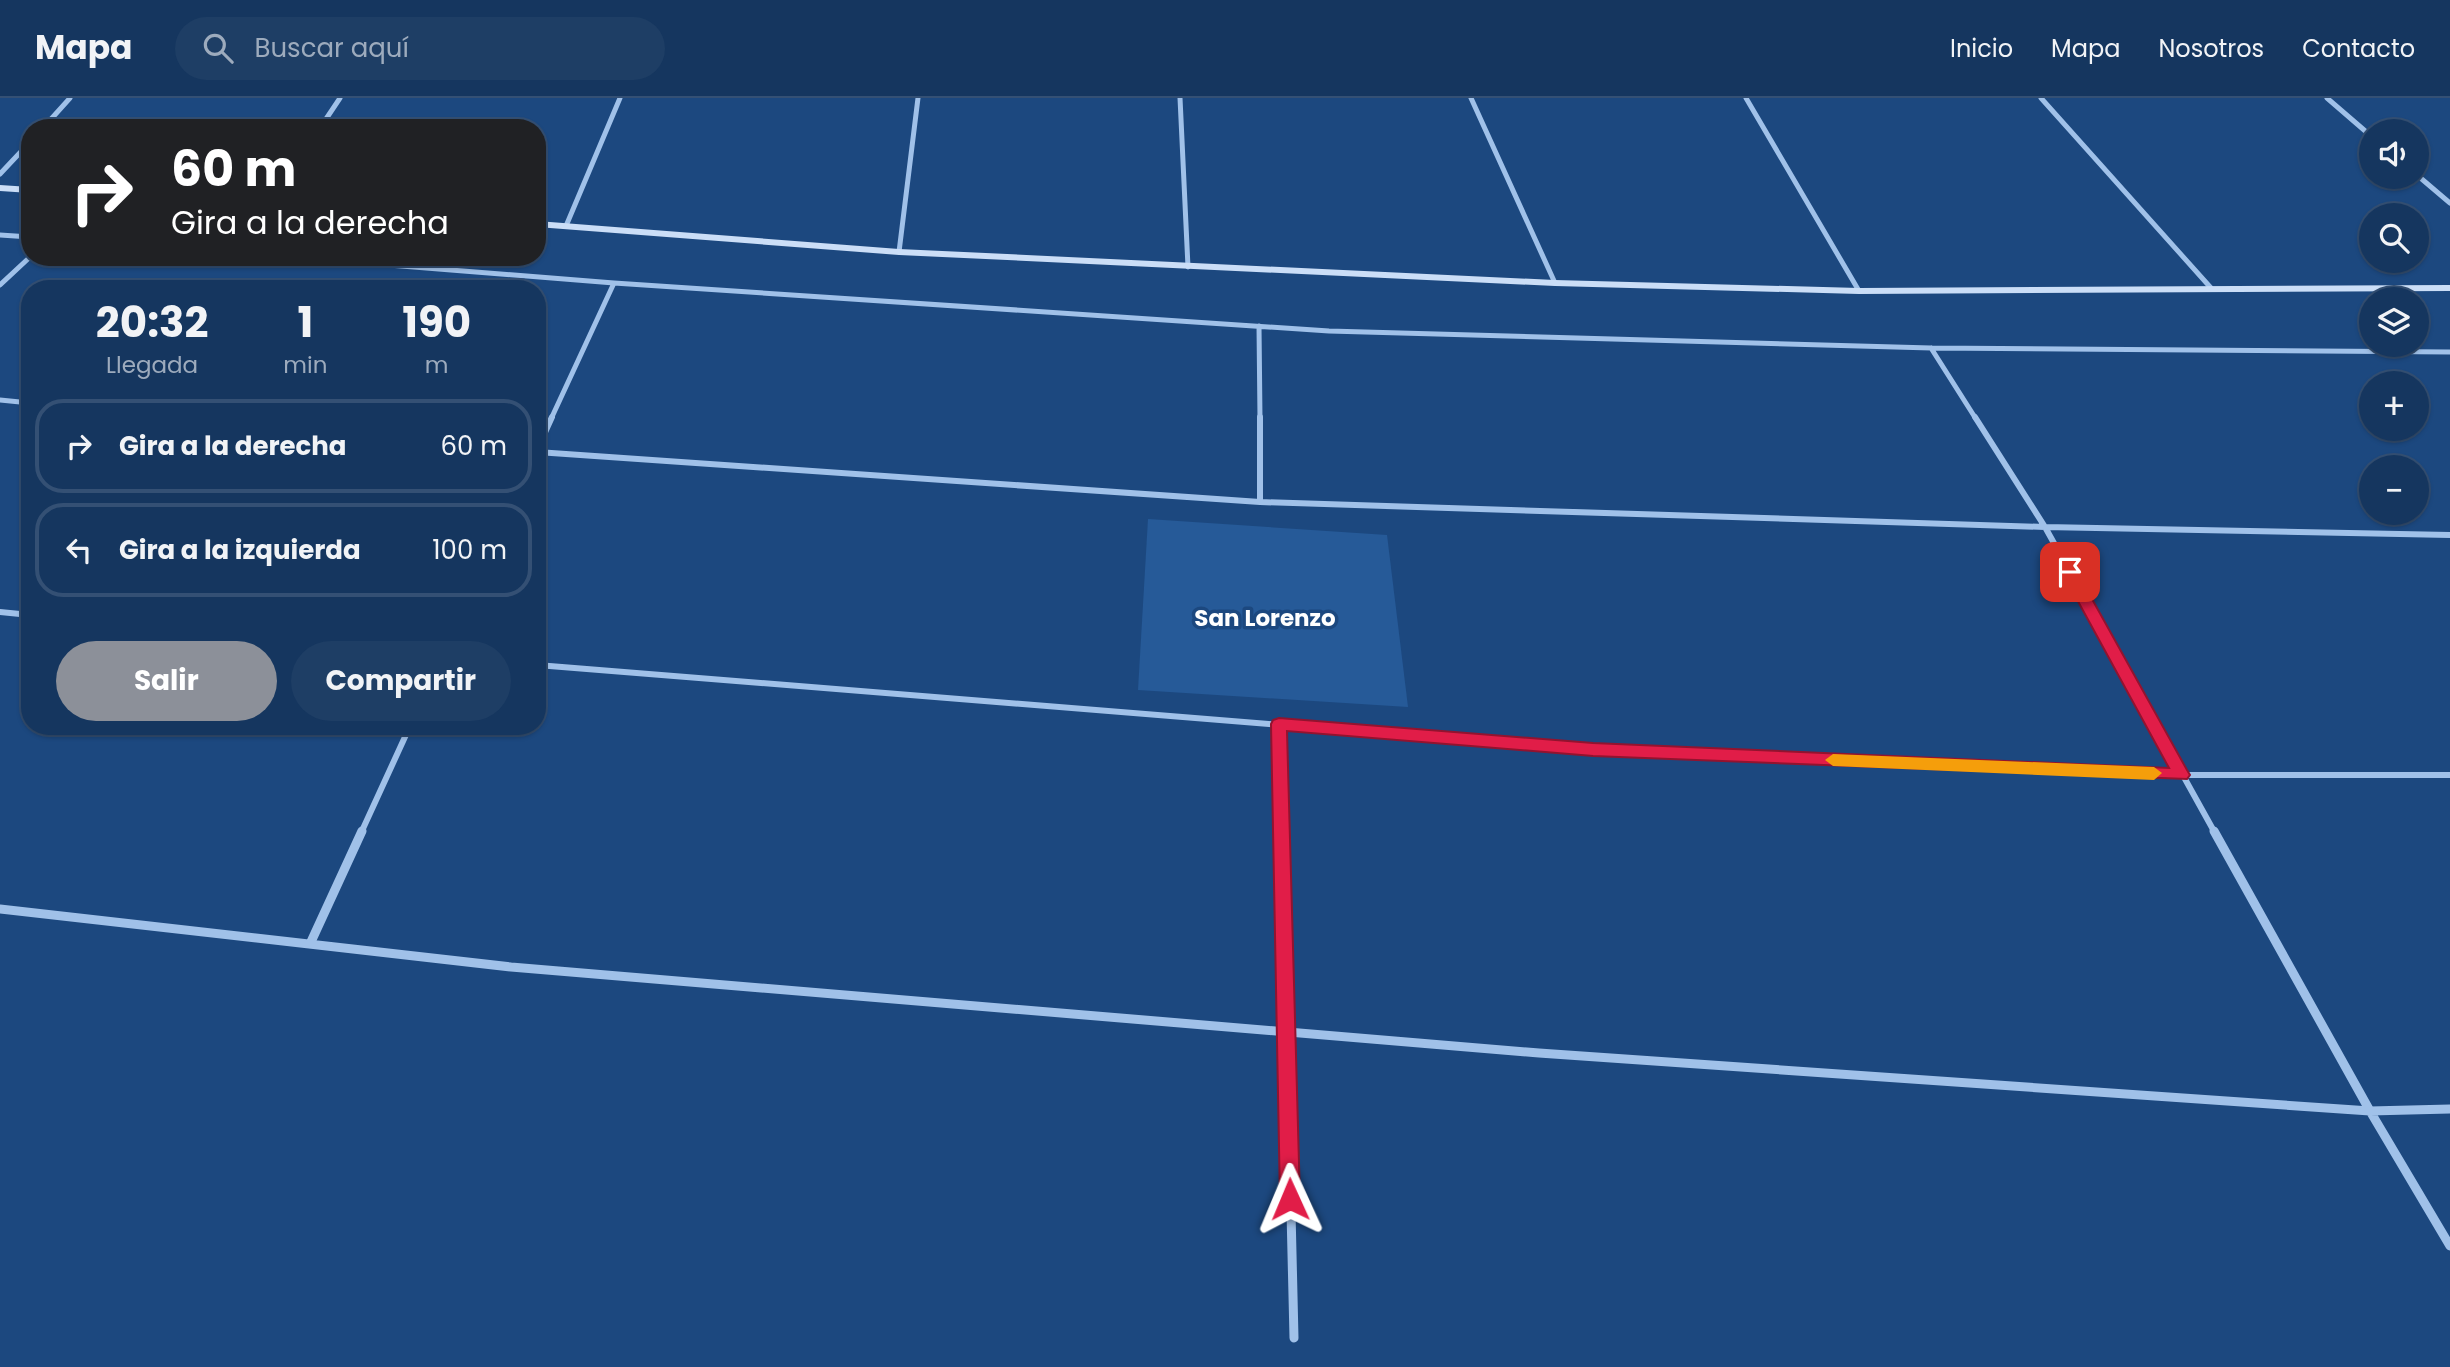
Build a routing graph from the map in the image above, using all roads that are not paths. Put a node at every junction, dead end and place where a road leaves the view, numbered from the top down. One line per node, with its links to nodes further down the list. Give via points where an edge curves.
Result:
1 (70, 98): 10 (street)
2 (340, 98): 11 (street)
3 (620, 98): 20 (street)
4 (918, 98): 23 (street)
5 (1180, 98): 26 (street)
6 (1471, 98): 28 (street)
7 (1746, 98): 32 (street)
8 (2041, 98): 30 (street)
9 (2328, 98): 12 (street)
10 (51, 119)
11 (326, 119)
12 (2359, 125)
13 (21, 152): 14 (street)
14 (0, 174)
15 (2429, 185): 18 (street)
16 (0, 188): 17 (street)
17 (21, 189)
18 (2450, 203)
19 (546, 225): 20 (street)
20 (566, 226): 23 (street)
21 (0, 235): 22 (street)
22 (21, 236)
23 (899, 252): 26 (street)
24 (21, 265): 29 (street)
25 (402, 266): 27 (street)
26 (1188, 267): 28 (street)
27 (614, 283): 33 (street); 38 (street)
28 (1555, 283): 32 (street)
29 (0, 285)
30 (2211, 288): 31 (street); 32 (street)
31 (2450, 288)
32 (1859, 291)
33 (1259, 326): 34 (street); 40 (street)
34 (1931, 348): 35 (street); 41 (street)
35 (2450, 352)
36 (0, 400): 37 (street)
37 (21, 402)
38 (546, 431)
39 (546, 452): 40 (street)
40 (1260, 502): 41 (street)
41 (2045, 527): 42 (street); 48 (street)
42 (2450, 535)
43 (0, 612): 44 (street)
44 (21, 614)
45 (546, 666): 46 (street)
46 (1279, 724): 48 (street, via 1593,750); 52 (street)
47 (406, 735): 51 (street)
48 (2181, 775): 49 (street); 54 (street)
49 (2450, 775)
50 (0, 909): 51 (street)
51 (310, 944): 52 (street, via 510,967)
52 (1286, 1032): 54 (street); 56 (street)
53 (2450, 1109): 54 (street)
54 (2370, 1111): 55 (street)
55 (2450, 1246)
56 (1294, 1338)

